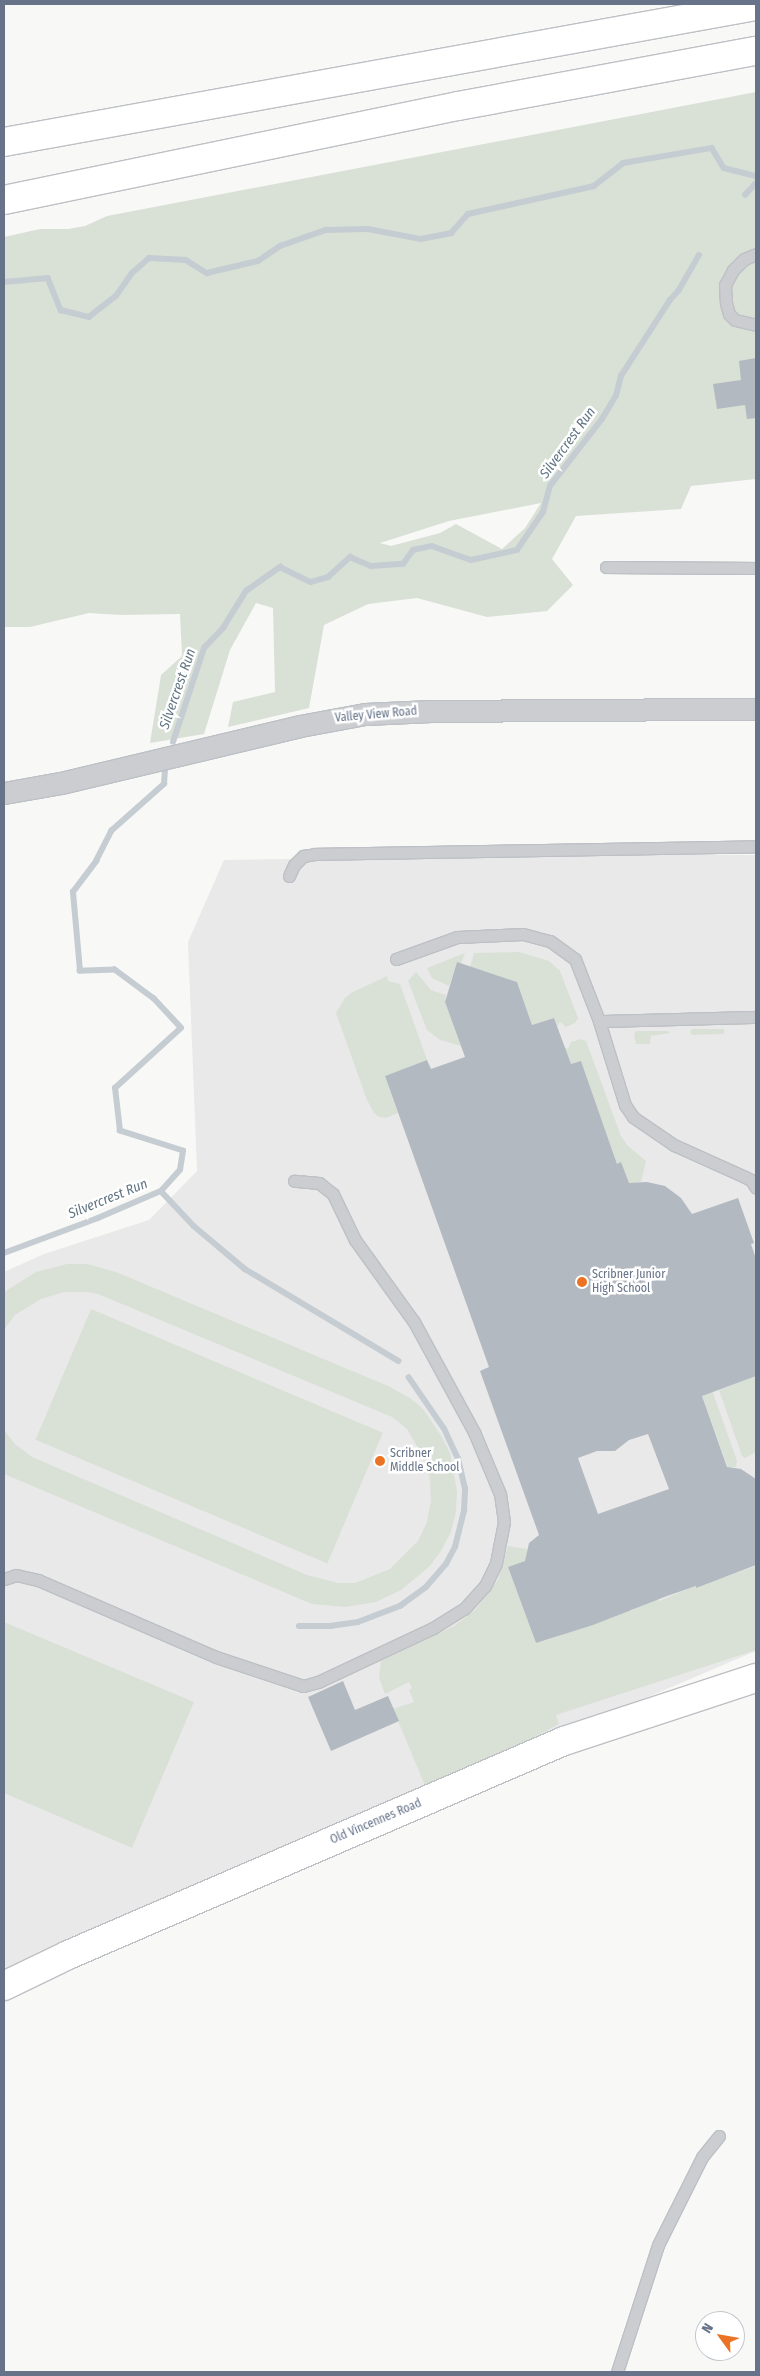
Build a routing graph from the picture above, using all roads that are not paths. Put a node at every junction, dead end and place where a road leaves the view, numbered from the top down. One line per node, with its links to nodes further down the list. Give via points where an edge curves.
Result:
1 (756, 6): 3 (main road)
2 (756, 51): 4 (main road, via 458,106)
3 (4, 142)
4 (4, 200)
5 (756, 254): 6 (lane, via 744,259 733,270 725,285 729,314 735,320)
6 (756, 325)
7 (606, 567): 8 (lane)
8 (756, 568)
9 (756, 709): 10 (street, Valley View Road, via 365,714)
10 (4, 793)
11 (756, 846): 12 (lane, via 315,854 302,856)
12 (289, 876)
13 (396, 959): 15 (lane, via 456,937 523,934 550,941 575,959)
14 (756, 1017): 15 (lane)
15 (598, 1021): 17 (lane, via 625,1105 633,1117 674,1145 751,1180)
16 (294, 1181): 18 (lane, via 319,1183 333,1194 355,1240 414,1322 474,1432 500,1494 504,1517 496,1563 485,1586 464,1609 433,1628 303,1686 226,1661 38,1580 16,1575)
17 (756, 1188)
18 (4, 1579)
19 (756, 1678): 20 (main road, Old Vincennes Road, via 564,1741 68,1955)
20 (4, 1986)
21 (719, 2136): 22 (lane, via 702,2157 658,2245)
22 (617, 2372)

